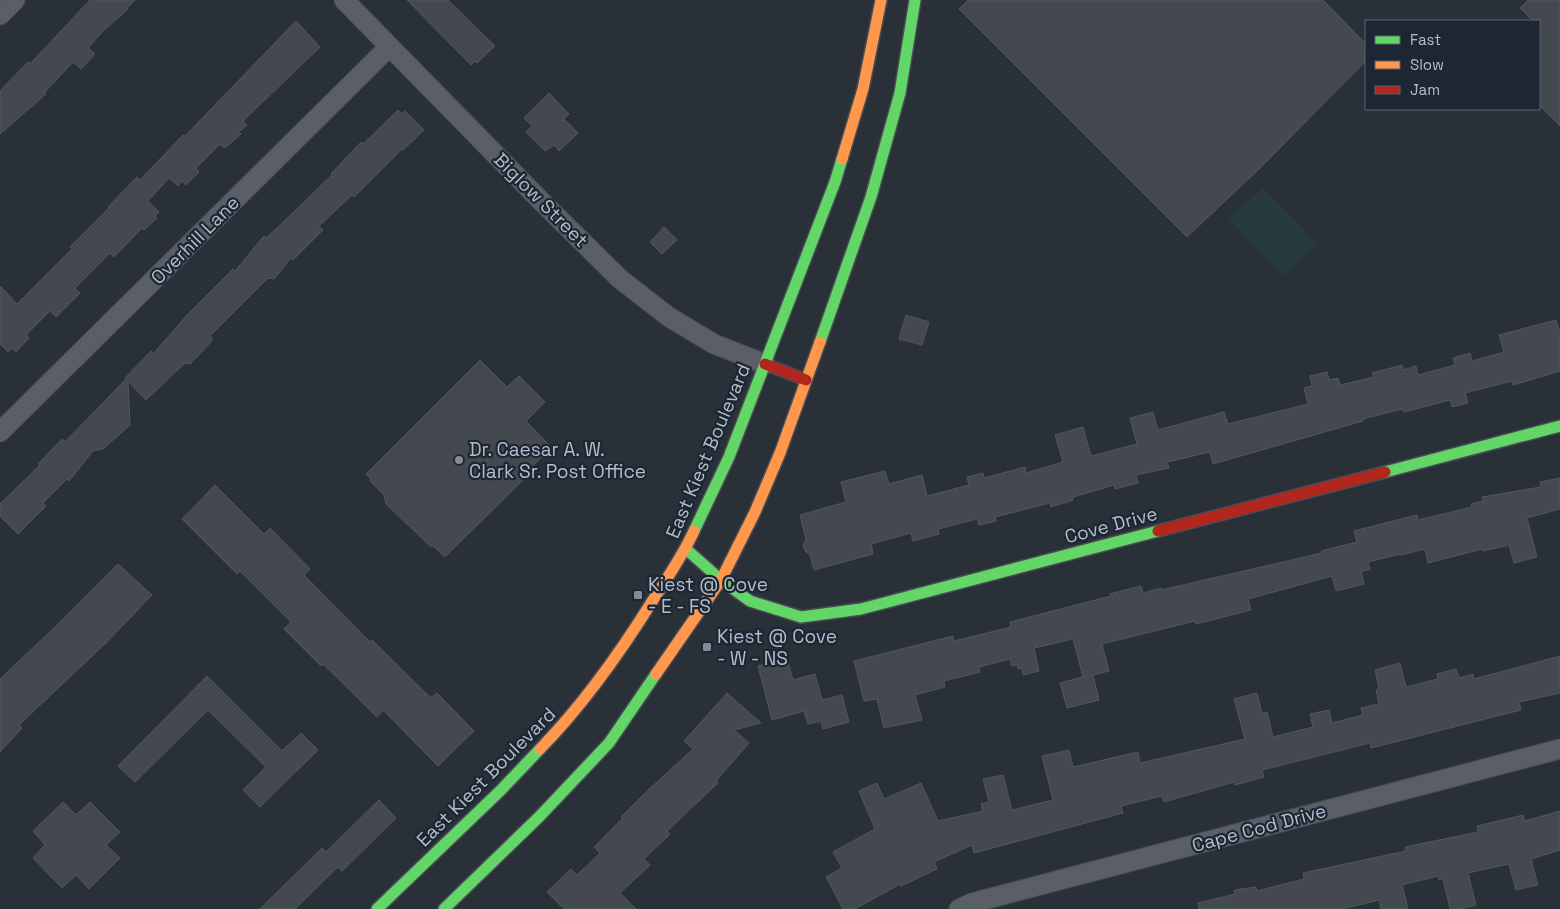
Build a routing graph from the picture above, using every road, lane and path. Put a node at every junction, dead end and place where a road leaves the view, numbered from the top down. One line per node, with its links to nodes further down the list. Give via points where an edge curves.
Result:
1 (15, 0): 5 (street)
2 (344, 0): 6 (street, Biglow Street)
3 (881, 0): 7 (main road, East Kiest Boulevard, via 863,89 836,182)
4 (915, 0): 8 (main road, via 900,93 871,197)
5 (0, 15)
6 (389, 47): 7 (street, Biglow Street, via 620,279 669,317 714,344); 10 (street, Overhill Lane)
7 (765, 364): 8 (main road); 11 (main road, East Kiest Boulevard, via 729,457)
8 (806, 380): 12 (main road, via 755,512)
9 (1560, 426): 12 (main road, Cove Drive, via 861,609 801,617 750,601)
10 (0, 432)
11 (686, 549): 12 (main road, Cove Drive); 14 (main road, East Kiest Boulevard, via 623,648 568,720)
12 (722, 580): 15 (main road, via 608,743 540,816)
13 (1560, 750): 16 (street, Cape Cod Drive)
14 (377, 909)
15 (444, 909)
16 (959, 909)

